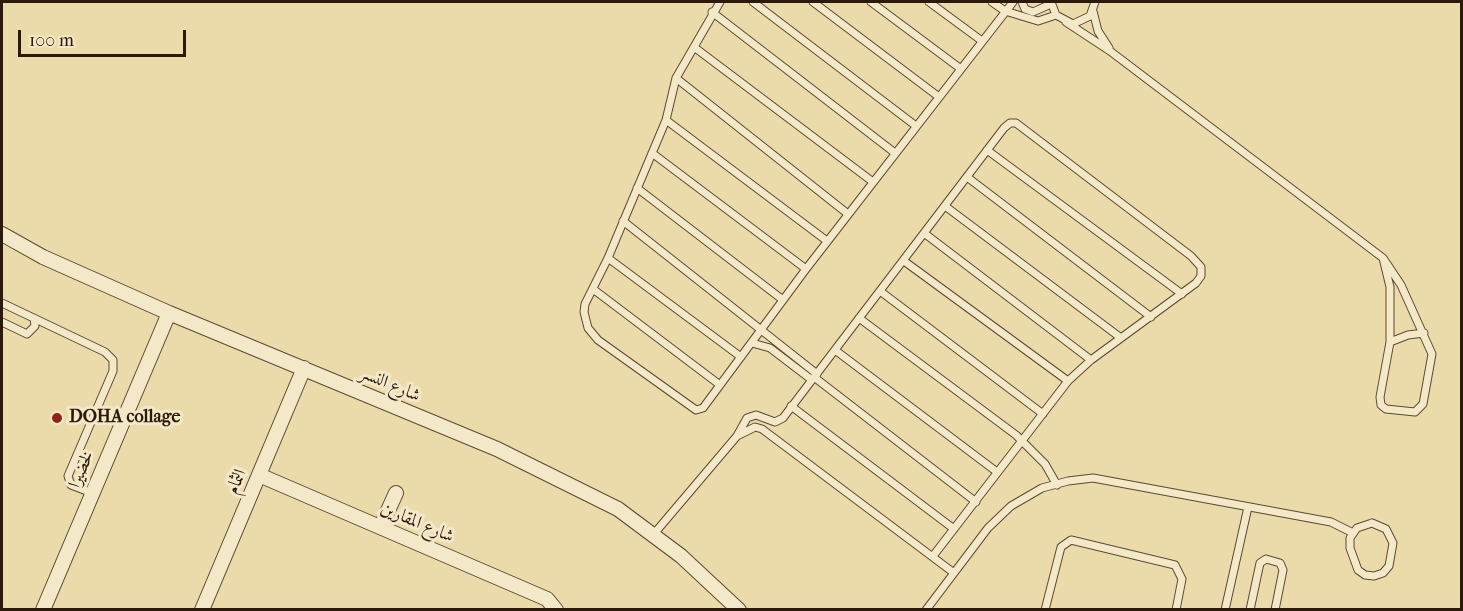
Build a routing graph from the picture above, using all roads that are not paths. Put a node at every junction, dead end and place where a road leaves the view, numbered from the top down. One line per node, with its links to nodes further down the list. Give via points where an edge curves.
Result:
1 (720, 2): 13 (lane)
2 (753, 2): 23 (lane)
3 (813, 2): 21 (lane)
4 (871, 2): 19 (lane)
5 (929, 2): 16 (lane)
6 (992, 2): 11 (lane)
7 (1013, 2): 11 (lane)
8 (1022, 2): 10 (lane, via 1025,9 1033,12)
9 (1095, 2): 12 (lane)
10 (1051, 3): 14 (lane)
11 (1005, 11): 14 (lane, via 1038,21); 16 (lane)
12 (1093, 11): 15 (lane, via 1079,23); 18 (lane, via 1098,31)
13 (712, 12): 17 (lane); 26 (lane)
14 (1056, 15): 15 (lane)
15 (1066, 22): 18 (lane)
16 (982, 41): 19 (lane)
17 (694, 47): 20 (lane); 28 (lane)
18 (1110, 51): 37 (lane)
19 (961, 69): 21 (lane)
20 (676, 78): 22 (lane); 31 (lane)
21 (939, 97): 23 (lane)
22 (666, 120): 25 (lane); 35 (lane)
23 (916, 126): 26 (lane)
24 (987, 150): 27 (lane); 42 (lane); 42 (lane, via 1010,123 1022,126 1198,263 1199,280)
25 (652, 153): 29 (lane); 39 (lane)
26 (896, 153): 28 (lane)
27 (967, 177): 30 (lane); 46 (lane)
28 (873, 182): 31 (lane)
29 (637, 188): 32 (lane); 43 (lane)
30 (945, 206): 33 (lane); 52 (lane)
31 (848, 214): 35 (lane)
32 (623, 221): 36 (lane); 50 (lane)
33 (924, 233): 38 (lane); 57 (lane)
34 (2, 234): 45 (street, شارع النسر, via 43,257)
35 (827, 242): 39 (lane)
36 (608, 258): 40 (lane); 56 (lane)
37 (1383, 258): 51 (lane); 53 (lane, via 1390,287)
38 (904, 261): 41 (lane); 60 (lane)
39 (806, 269): 43 (lane)
40 (593, 289): 61 (lane); 61 (lane, via 584,312 588,328 598,340 696,410 703,408)
41 (880, 291): 48 (lane); 63 (lane)
42 (1182, 294): 46 (lane)
43 (783, 300): 50 (lane)
44 (2, 303): 47 (lane)
45 (170, 313): 58 (street, شارع النسر); 71 (street, لخضيرا)
46 (1151, 317): 52 (lane)
47 (34, 318): 49 (lane, via 35,326 27,334); 71 (lane, via 105,352 112,360 113,371 68,476 71,484)
48 (859, 318): 55 (lane); 67 (lane)
49 (2, 322)
50 (762, 328): 54 (lane); 59 (lane)
51 (1424, 333): 53 (lane); 53 (lane, via 1432,354 1423,404 1415,412 1381,405)
52 (1121, 338): 57 (lane)
53 (1390, 342)
54 (752, 343): 56 (lane); 59 (lane, via 770,348)
55 (835, 350): 59 (lane); 68 (lane)
56 (741, 357): 61 (lane)
57 (1091, 360): 60 (lane)
58 (303, 368): 69 (street, الثمام); 78 (street, شارع النسر, via 496,449 618,509)
59 (814, 377): 62 (lane); 73 (lane)
60 (1068, 381): 63 (lane)
61 (720, 385)
62 (791, 406): 64 (lane); 76 (lane)
63 (1043, 414): 67 (lane)
64 (779, 421): 65 (lane); 66 (lane, via 752,416)
65 (770, 435): 66 (lane, via 755,427); 79 (lane)
66 (737, 436): 78 (lane)
67 (1022, 441): 68 (lane); 70 (lane, via 1045,464)
68 (997, 472): 73 (lane)
69 (259, 475): 75 (street, شارع المقارين); 82 (street, الثمام)
70 (1058, 485): 74 (lane, via 1093,478); 80 (lane, via 1042,488 1011,506 988,528)
71 (92, 493): 81 (street, لخضيرا)
72 (396, 493): 75 (street)
73 (976, 502): 76 (lane)
74 (1248, 507): 77 (lane, via 1331,522); 88 (lane)
75 (381, 526): 83 (street, شارع المقارين, via 547,599)
76 (954, 529): 79 (lane)
77 (1353, 533): 77 (lane, via 1350,548 1358,570 1370,576 1383,573 1392,556 1390,533 1372,523 1361,525)
78 (652, 535): 84 (street, شارع النسر)
79 (933, 556): 80 (lane)
80 (954, 573): 85 (lane)
81 (43, 609)
82 (202, 609)
83 (556, 609)
84 (740, 609)
85 (926, 609)
86 (1045, 609): 87 (lane, via 1061,547 1071,540 1175,565 1182,579)
87 (1176, 609)
88 (1225, 609)
89 (1250, 609): 90 (lane, via 1260,563 1266,559 1280,563 1283,570)
90 (1275, 609)

